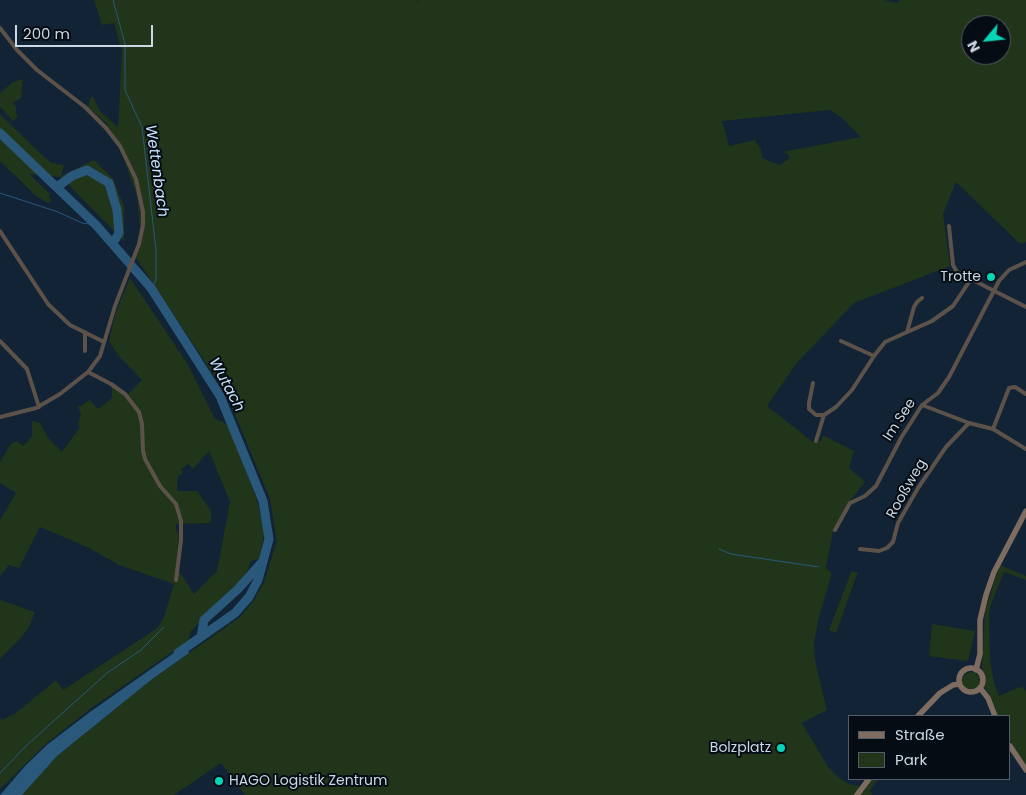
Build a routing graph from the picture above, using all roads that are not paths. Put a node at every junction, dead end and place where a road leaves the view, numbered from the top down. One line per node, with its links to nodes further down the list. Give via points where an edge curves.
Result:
1 (0, 28): 13 (street, via 37,70 85,107 106,128 120,146 136,180 142,225)
2 (949, 226): 5 (street, via 953,265 957,272)
3 (0, 231): 9 (street, via 48,304 70,325)
4 (1026, 262): 6 (street, Im See, via 1009,270)
5 (971, 279): 6 (street); 10 (street, via 953,306 932,321)
6 (995, 291): 8 (street); 19 (street, Im See, via 949,377 938,393)
7 (922, 298): 10 (street, via 914,307)
8 (1026, 307)
9 (85, 332): 13 (street); 14 (street)
10 (907, 332): 15 (street, via 885,342)
11 (0, 341): 20 (street, via 28,369)
12 (841, 341): 15 (street)
13 (104, 342): 16 (street, via 100,356)
14 (85, 351)
15 (874, 356): 21 (street, via 852,390)
16 (88, 372): 20 (street); 30 (street, via 124,394 141,417 145,459 163,490 176,504 181,521)
17 (813, 383): 21 (street, via 810,409 816,415)
18 (1026, 394): 24 (street, via 1015,387 1008,388)
19 (922, 405): 23 (street); 28 (street, Im See, via 876,486 850,503)
20 (39, 407): 22 (street)
21 (824, 415): 25 (street)
22 (0, 417)
23 (969, 423): 24 (street); 29 (street, Rooßweg, via 946,447 918,488 887,548 879,552)
24 (993, 428): 26 (street)
25 (816, 441)
26 (1026, 449)
27 (1026, 511): 31 (main road, via 986,595 980,620 980,654)
28 (835, 530)
29 (860, 548)
30 (176, 580)
31 (976, 670): 32 (main road, via 965,670 960,676); 33 (main road, via 982,678)
32 (960, 684): 33 (main road, via 967,692); 34 (main road, via 940,693)
33 (980, 688): 35 (main road)
34 (919, 715)
35 (995, 715)
36 (1011, 748): 37 (main road)
37 (1026, 770)
38 (868, 780): 39 (main road)
39 (857, 795)

